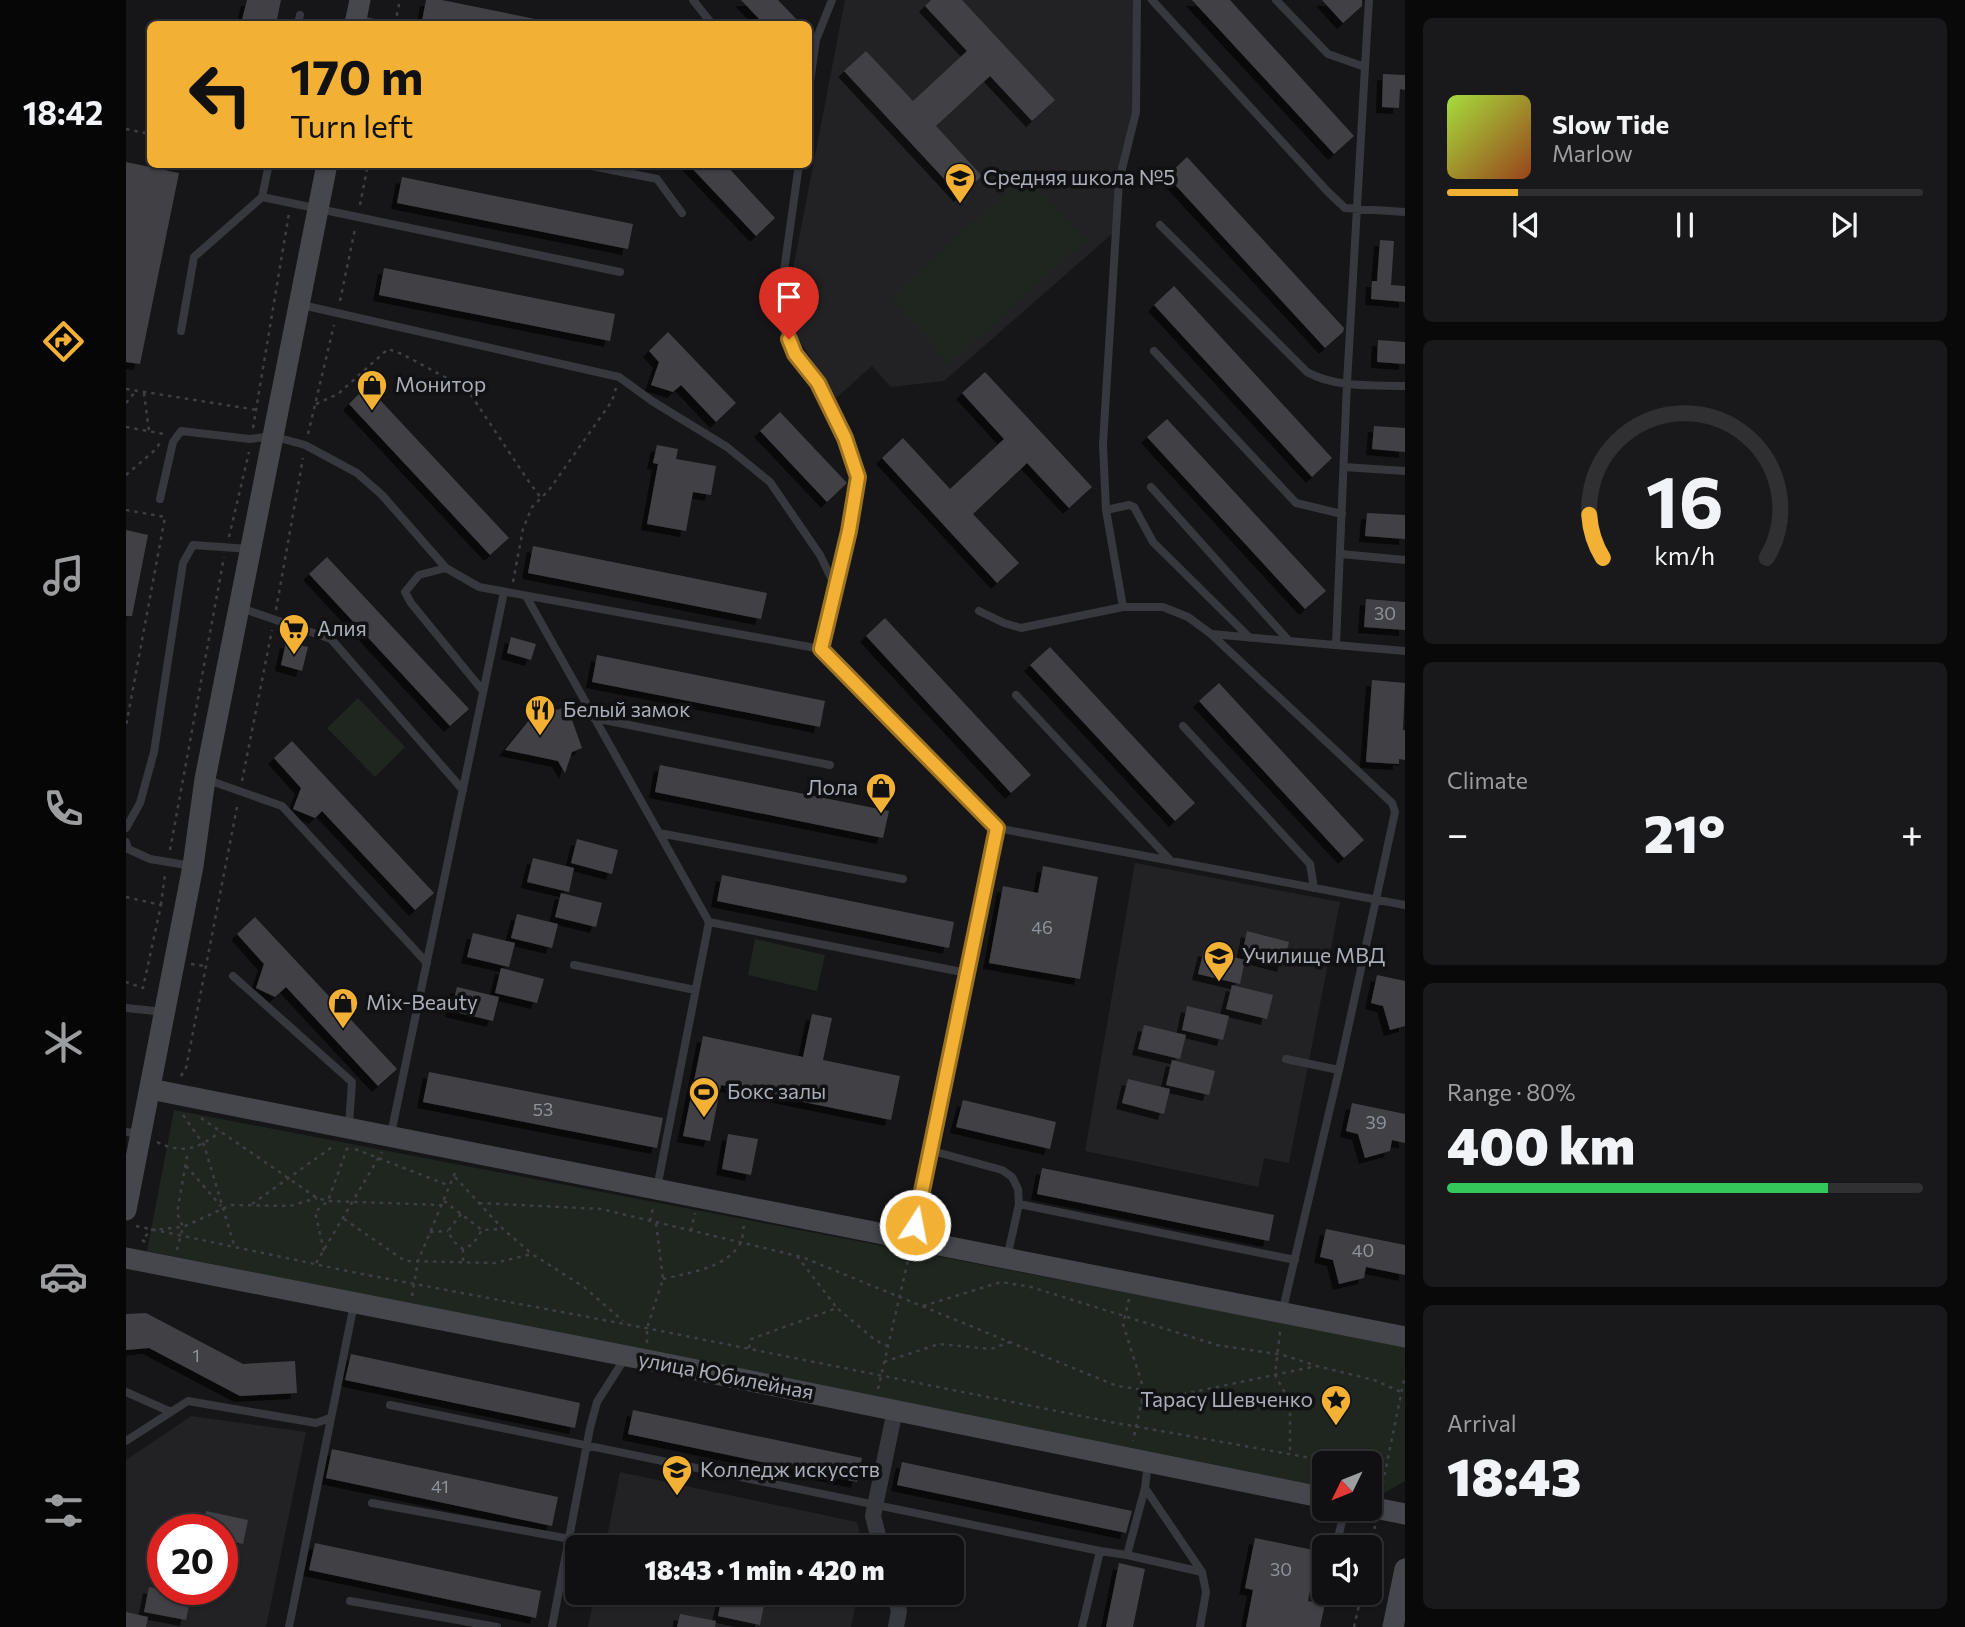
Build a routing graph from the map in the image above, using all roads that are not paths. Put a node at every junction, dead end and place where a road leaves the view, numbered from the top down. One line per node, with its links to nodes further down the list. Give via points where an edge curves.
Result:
1 (693, 0): 7 (lane)
2 (832, 0): 9 (lane, via 816,40)
3 (1137, 0): 31 (lane, via 1136,112 1118,181 1113,260 1103,443)
4 (1152, 0): 16 (lane, via 1328,192 1345,208)
5 (1276, 0): 8 (lane, via 1328,54)
6 (1369, 0): 8 (lane)
7 (710, 21)
8 (1365, 67): 16 (lane)
9 (812, 68)
10 (268, 168): 14 (lane)
11 (326, 168): 15 (street)
12 (602, 168): 18 (lane, via 657,179)
13 (798, 168): 37 (lane, via 782,285 782,325 795,354 824,394 858,477)
14 (262, 197): 15 (lane); 22 (lane, via 194,257)
15 (317, 209): 20 (lane); 21 (street)
16 (1358, 210): 17 (lane); 24 (lane)
17 (1405, 212)
18 (682, 213)
19 (1160, 225): 24 (lane, via 1307,372)
20 (620, 272)
21 (299, 304): 26 (street); 37 (lane, via 620,377 727,447 770,482 820,555)
22 (181, 331)
23 (1154, 351): 32 (lane, via 1296,503)
24 (1347, 383): 25 (lane); 27 (lane)
25 (1405, 386)
26 (272, 436): 30 (lane, via 250,439 181,431 173,442); 33 (street); 36 (lane, via 305,445 357,473)
27 (1344, 467): 28 (lane); 32 (lane)
28 (1405, 471)
29 (1151, 487): 45 (lane)
30 (160, 499)
31 (1106, 510): 41 (lane); 44 (lane, via 1134,507 1153,542)
32 (1342, 514): 34 (lane)
33 (250, 549): 40 (street); 56 (lane, via 193,545 183,563 155,752 140,803)
34 (1341, 554): 35 (lane); 46 (lane)
35 (1405, 561)
36 (446, 568): 38 (lane, via 479,587); 49 (lane, via 419,575 405,592)
37 (836, 588): 47 (lane)
38 (504, 592): 39 (lane); 49 (lane)
39 (526, 596): 47 (lane); 51 (lane)
40 (239, 607): 54 (street); 55 (lane, via 331,639)
41 (1123, 607): 42 (lane, via 1021,628); 43 (lane, via 1163,607 1188,617)
42 (979, 611)
43 (1211, 634): 44 (lane); 64 (lane, via 1392,803 1395,812)
44 (1250, 638): 45 (lane)
45 (1289, 641): 46 (lane)
46 (1336, 645): 48 (lane)
47 (821, 649): 57 (lane)
48 (1405, 651)
49 (483, 691): 55 (lane)
50 (1016, 695): 60 (lane)
51 (594, 718): 53 (lane); 58 (lane)
52 (1183, 726): 63 (lane, via 1310,864)
53 (830, 765)
54 (205, 779): 61 (street); 67 (lane, via 282,806)
55 (463, 790): 67 (lane)
56 (126, 828)
57 (997, 828): 60 (lane); 69 (lane)
58 (659, 833): 62 (lane); 66 (lane)
59 (126, 842): 61 (lane, via 128,849 150,859)
60 (1171, 861): 63 (lane)
61 (193, 866): 73 (street)
62 (903, 878)
63 (1314, 888): 64 (lane)
64 (1374, 900): 65 (lane); 75 (lane)
65 (1405, 905)
66 (709, 922): 69 (lane); 71 (lane)
67 (427, 963): 79 (lane)
68 (574, 965): 71 (lane)
69 (967, 973): 80 (lane)
70 (233, 975): 78 (lane, via 352,1082)
71 (695, 990): 82 (lane)
72 (126, 1008): 73 (lane)
73 (165, 1012): 76 (street)
74 (1286, 1059): 75 (lane)
75 (1339, 1070): 88 (lane)
76 (150, 1089): 77 (street); 78 (street)
77 (139, 1135): 81 (street)
78 (348, 1137): 79 (street)
79 (391, 1137): 82 (street)
80 (929, 1150): 83 (lane, via 1002,1170 1012,1177); 85 (lane)
81 (131, 1157): 84 (street)
82 (656, 1193): 85 (street)
83 (1019, 1204): 87 (lane); 88 (lane)
84 (132, 1212)
85 (912, 1240): 87 (street)
86 (126, 1258): 89 (street, улица Юбилейная)
87 (1007, 1258): 90 (street)
88 (1295, 1259): 90 (lane)
89 (354, 1302): 92 (street, улица Юбилейная); 97 (lane)
90 (1282, 1312): 91 (street)
91 (1405, 1337)
92 (637, 1358): 95 (street, улица Юбилейная); 99 (lane, via 597,1402)
93 (126, 1392): 96 (lane)
94 (390, 1405): 99 (lane)
95 (885, 1408): 100 (street, улица Юбилейная); 104 (street)
96 (171, 1412): 97 (lane, via 188,1401 316,1423); 98 (lane)
97 (330, 1418): 117 (lane)
98 (126, 1441)
99 (588, 1445): 104 (lane); 107 (lane)
100 (1139, 1460): 101 (lane); 102 (street, улица Юбилейная)
101 (1145, 1488): 111 (lane); 114 (lane)
102 (1312, 1495)
103 (372, 1503): 109 (lane)
104 (875, 1506): 108 (street); 110 (lane)
105 (1382, 1510): 106 (street)
106 (1405, 1514)
107 (571, 1535)
108 (878, 1535)
109 (565, 1538)
110 (1100, 1552): 111 (lane); 121 (lane)
111 (1128, 1555): 114 (lane)
112 (565, 1563): 119 (lane)
113 (1405, 1569): 123 (street)
114 (1202, 1572): 122 (lane, via 1206,1592)
115 (350, 1601): 118 (lane)
116 (897, 1605): 120 (street)
117 (289, 1627)
118 (497, 1627)
119 (552, 1627)
120 (896, 1627)
121 (1082, 1627)
122 (1200, 1627)
123 (1393, 1627)

